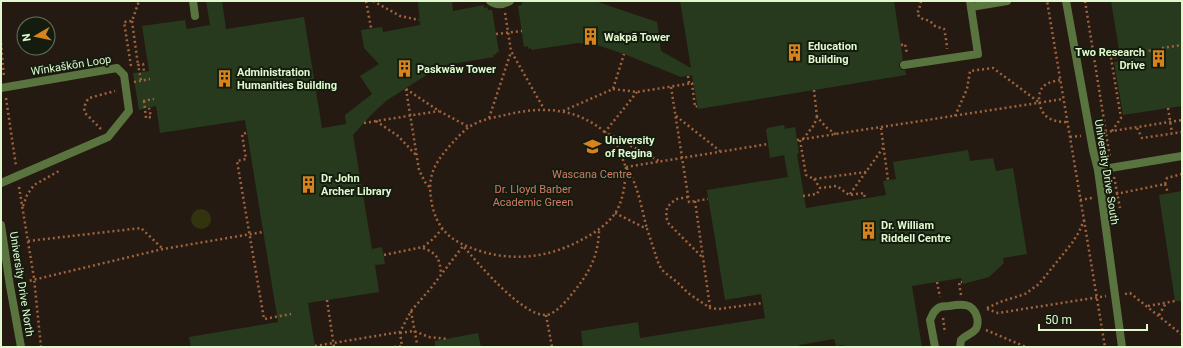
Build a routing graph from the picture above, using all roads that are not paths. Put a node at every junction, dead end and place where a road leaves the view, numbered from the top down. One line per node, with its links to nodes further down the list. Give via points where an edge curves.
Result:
1 (192, 1): 7 (street)
2 (490, 1): 5 (street, via 494,4)
3 (1007, 1): 6 (street)
4 (1066, 1): 11 (street, University Drive South)
5 (507, 3)
6 (970, 4): 8 (street, via 978,54)
7 (195, 16)
8 (904, 65)
9 (3, 88): 12 (street, Wīnkaškōn Loop, via 117,68 124,76 129,111 108,137)
10 (1182, 156): 11 (street)
11 (1098, 170): 17 (street, University Drive South)
12 (1, 183)
13 (1, 225): 14 (street, University Drive North)
14 (21, 347)
15 (934, 347): 16 (street, via 930,320 932,316 941,307 962,303 974,310 977,327 961,340)
16 (960, 347)
17 (1122, 347)

